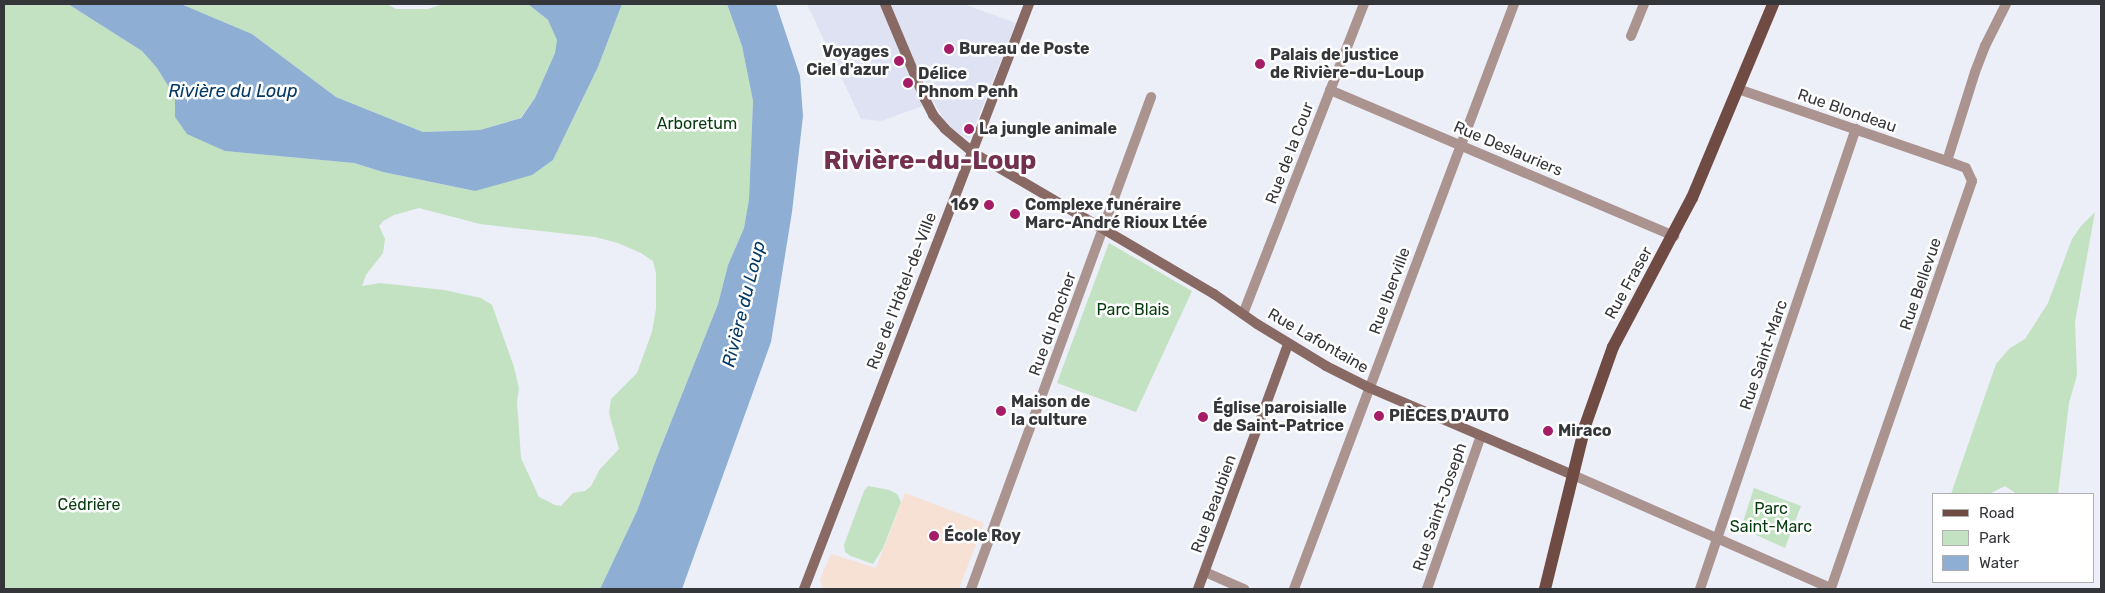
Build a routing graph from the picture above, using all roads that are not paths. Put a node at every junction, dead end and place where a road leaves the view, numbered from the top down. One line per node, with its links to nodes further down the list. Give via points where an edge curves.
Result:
1 (885, 4): 14 (main road, Rue Lafontaine, via 924,99 944,129)
2 (1029, 4): 14 (main road, Rue de l'Hôtel-de-Ville)
3 (1364, 4): 10 (street, Rue de la Cour)
4 (1514, 4): 13 (street, Rue Iberville)
5 (1644, 4): 8 (street)
6 (1773, 4): 9 (main road, Rue Fraser)
7 (2006, 4): 15 (street, via 1982,55)
8 (1631, 36)
9 (1738, 89): 12 (street, Rue Blondeau); 17 (main road, Rue Fraser)
10 (1330, 90): 13 (street, Rue Deslauriers); 18 (street, Rue de la Cour)
11 (1151, 97): 16 (street, Rue du Rocher)
12 (1856, 129): 15 (street, Rue Blondeau); 23 (street, Rue Saint-Marc)
13 (1461, 144): 17 (street, Rue Deslauriers); 20 (street, Rue Iberville)
14 (972, 152): 16 (main road, Rue Lafontaine); 25 (main road, Rue de l'Hôtel-de-Ville)
15 (1947, 161): 33 (street, Rue Bellevue, via 1966,168 1972,181)
16 (1104, 229): 18 (main road, Rue Lafontaine); 26 (street, Rue du Rocher)
17 (1674, 236): 22 (main road, Rue Fraser, via 1613,347 1585,426)
18 (1243, 314): 19 (main road, Rue Lafontaine)
19 (1288, 344): 20 (main road, Rue Lafontaine); 24 (main road, Rue Beaubien)
20 (1370, 388): 21 (main road, Rue Lafontaine); 29 (street, Rue Iberville)
21 (1481, 436): 22 (main road, Rue Lafontaine); 30 (street, Rue Saint-Joseph)
22 (1573, 475): 23 (street, Rue Lafontaine); 31 (main road, Rue Fraser)
23 (1718, 538): 32 (street, Rue Saint-Marc); 33 (street, Rue Lafontaine)
24 (1205, 572): 27 (main road, Rue Beaubien); 28 (street)
25 (804, 589)
26 (971, 589)
27 (1198, 589)
28 (1244, 589)
29 (1294, 589)
30 (1427, 589)
31 (1545, 589)
32 (1700, 589)
33 (1831, 589)

